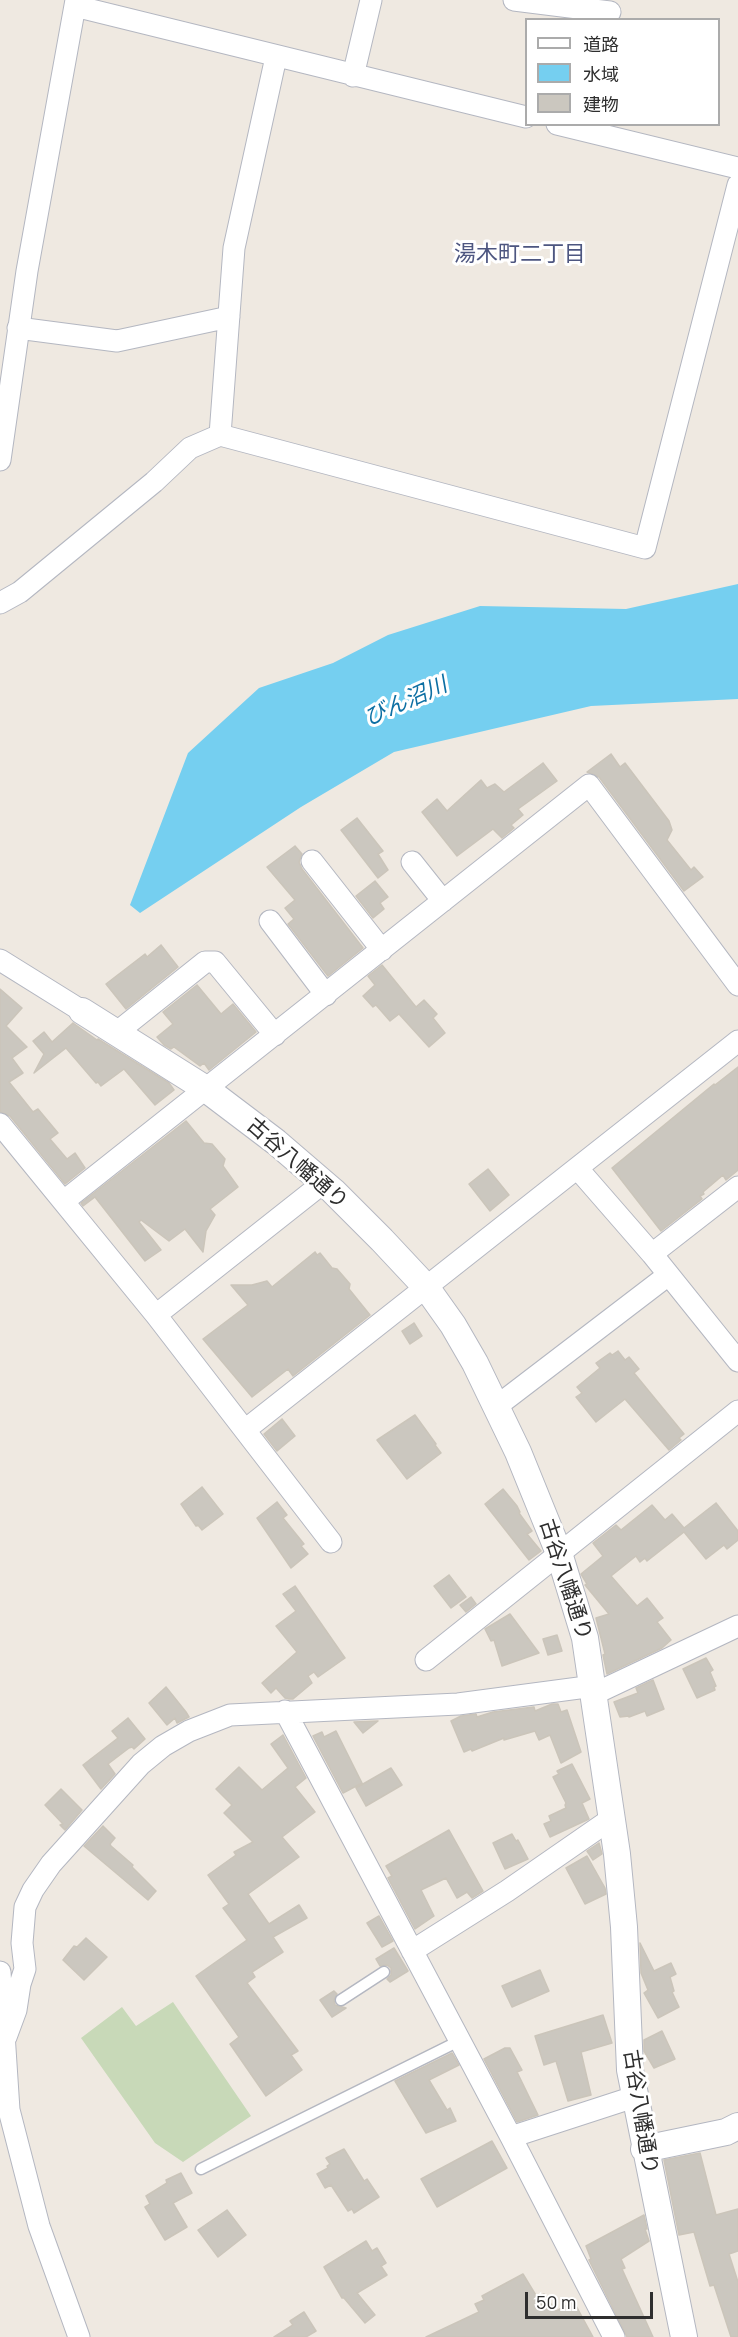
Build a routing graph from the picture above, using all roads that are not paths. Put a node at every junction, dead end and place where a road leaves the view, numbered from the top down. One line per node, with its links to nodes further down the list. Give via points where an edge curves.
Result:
1 (371, 0): 6 (street)
2 (514, 0): 4 (street)
3 (75, 3): 5 (street); 12 (street)
4 (610, 12)
5 (276, 57): 6 (street); 11 (street, via 234,249)
6 (353, 76): 7 (street)
7 (525, 117)
8 (565, 126): 9 (street)
9 (738, 168)
10 (738, 185): 13 (street, via 645,548)
11 (229, 317): 12 (street, via 117,341); 13 (street)
12 (18, 328): 14 (street)
13 (220, 435): 15 (street, via 190,448 20,592)
14 (0, 460)
15 (0, 603)
16 (312, 861): 20 (street)
17 (412, 862): 18 (street)
18 (443, 901): 20 (street); 22 (street, via 589,785)
19 (270, 921): 23 (street)
20 (382, 950): 23 (street)
21 (0, 960): 24 (street)
22 (738, 985)
23 (326, 995): 26 (street)
24 (82, 1011): 25 (street, 古谷八幡通り)
25 (116, 1033): 26 (street, via 205,962 215,962); 28 (street, 古谷八幡通り)
26 (275, 1035): 28 (street)
27 (738, 1041): 30 (street)
28 (206, 1089): 31 (street, 古谷八幡通り); 33 (street)
29 (0, 1124): 33 (street)
30 (578, 1169): 34 (street); 36 (street)
31 (323, 1183): 36 (street, 古谷八幡通り); 37 (street)
32 (738, 1187): 34 (street)
33 (64, 1201): 37 (street)
34 (652, 1254): 35 (street)
35 (667, 1276): 38 (street); 39 (street)
36 (426, 1287): 39 (street, 古谷八幡通り, via 453,1325); 41 (street)
37 (156, 1315): 41 (street)
38 (738, 1361)
39 (497, 1406): 43 (street, 古谷八幡通り)
40 (738, 1411): 43 (street)
41 (245, 1430): 42 (street)
42 (331, 1542)
43 (559, 1553): 45 (street); 46 (street, 古谷八幡通り, via 585,1638)
44 (738, 1626): 46 (street)
45 (426, 1660)
46 (594, 1690): 47 (street, via 458,1704); 48 (street, 古谷八幡通り)
47 (285, 1711): 49 (street); 53 (street, via 230,1715 164,1746 141,1764 51,1864 25,1907 25,1970)
48 (611, 1819): 49 (street); 55 (street, 古谷八幡通り, via 624,1927)
49 (409, 1955): 54 (street)
50 (0, 1972): 53 (street)
51 (384, 1972): 52 (lane)
52 (341, 2000)
53 (6, 2037): 60 (street, via 9,2110 39,2226)
54 (459, 2041): 57 (street); 59 (lane)
55 (634, 2097): 57 (street); 58 (street, 古谷八幡通り)
56 (738, 2126): 58 (street)
57 (511, 2137): 61 (street)
58 (644, 2149): 62 (street, 古谷八幡通り)
59 (201, 2169)
60 (79, 2337)
61 (614, 2337)
62 (684, 2337)

